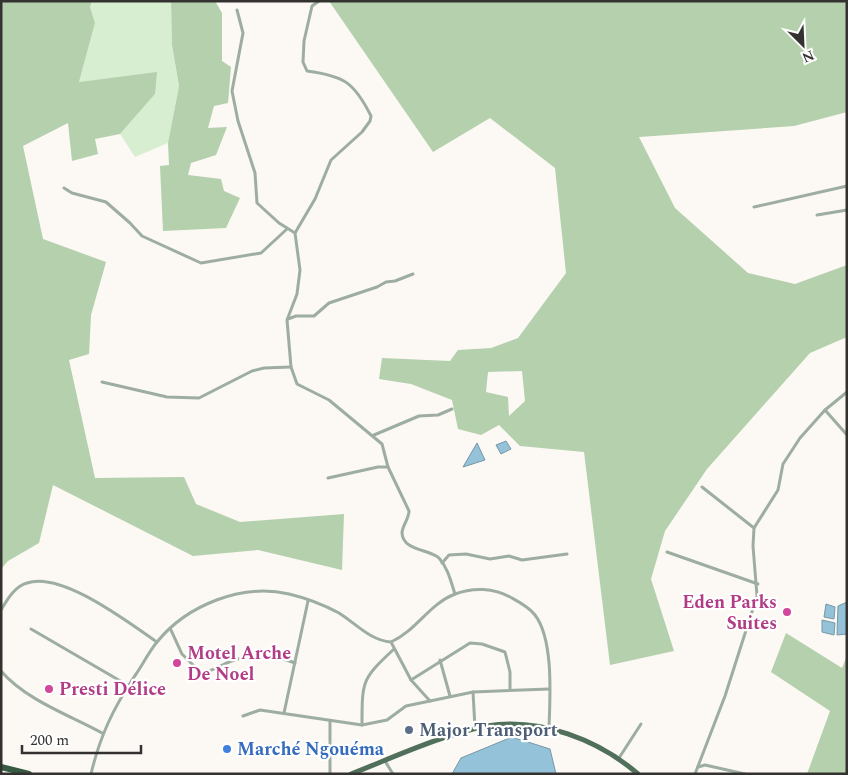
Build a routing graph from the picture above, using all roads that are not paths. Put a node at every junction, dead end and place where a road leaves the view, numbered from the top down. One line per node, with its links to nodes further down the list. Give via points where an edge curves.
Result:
1 (319, 1): 9 (street, via 312,6 308,18 304,68 346,80 356,88 371,116 362,132 331,160 315,199)
2 (237, 10): 8 (street, via 242,33 232,86 238,122 255,172 257,203)
3 (847, 186): 5 (street)
4 (64, 188): 8 (street, via 106,202 142,236 201,263 261,253)
5 (754, 207)
6 (847, 210): 7 (street)
7 (817, 215)
8 (287, 229): 9 (street)
9 (294, 233): 11 (street, via 300,270 297,294)
10 (413, 274): 11 (street, via 329,303 314,316 296,316)
11 (287, 320): 12 (street)
12 (291, 367): 13 (street, via 252,371 199,398 167,397); 18 (street, via 300,387 329,400)
13 (102, 382)
14 (847, 392): 16 (street)
15 (452, 409): 18 (street, via 438,415 419,416)
16 (825, 410): 17 (street); 22 (street, via 800,438 783,464 778,490)
17 (847, 435)
18 (374, 436): 19 (street, via 382,444)
19 (388, 467): 20 (street); 25 (street, via 408,511 403,537 412,547 431,552)
20 (328, 478)
21 (702, 487): 22 (street)
22 (754, 528): 26 (street)
23 (667, 552): 26 (street)
24 (567, 554): 25 (street, via 522,560 510,556 490,559 466,554 449,555)
25 (442, 563): 27 (street)
26 (758, 584): 56 (street, via 753,612)
27 (455, 594): 33 (street); 40 (street, via 481,589 498,591 534,614 545,640)
28 (308, 600): 31 (street, via 276,592 244,592 198,608); 33 (street, via 336,611 378,640); 36 (street)
29 (1, 610): 32 (street, via 13,593 27,582 56,583 88,598)
30 (30, 629): 39 (street)
31 (171, 630): 32 (street); 36 (street, via 182,654 199,671 208,672 243,657 255,656 282,658)
32 (157, 642): 39 (street)
33 (391, 642): 34 (street)
34 (394, 649): 38 (street); 49 (street, via 372,669 362,690)
35 (440, 660): 38 (street); 41 (street, via 470,643 504,652 510,672); 43 (street)
36 (295, 663): 45 (street)
37 (1, 670): 52 (street, via 35,697)
38 (411, 680): 44 (street)
39 (129, 686): 52 (street)
40 (549, 689): 41 (street); 51 (street)
41 (510, 690): 42 (street)
42 (473, 692): 43 (street); 50 (street)
43 (450, 696): 44 (street)
44 (430, 701): 49 (street, via 406,706 387,720)
45 (284, 713): 46 (street, via 260,710); 47 (street)
46 (243, 716)
47 (330, 722): 49 (street); 60 (street)
48 (641, 724): 53 (street)
49 (362, 725)
50 (475, 729): 51 (main road, via 513,724); 54 (main road)
51 (550, 729): 53 (main road, via 580,739)
52 (102, 733): 59 (street)
53 (618, 758): 63 (main road)
54 (385, 761): 57 (main road); 62 (street)
55 (1, 767): 58 (highway)
56 (698, 767): 64 (street); 65 (street, via 705,765)
57 (365, 771): 61 (main road)
58 (29, 774)
59 (91, 774)
60 (330, 774)
61 (351, 774)
62 (393, 774)
63 (638, 774)
64 (695, 774)
65 (745, 774)

